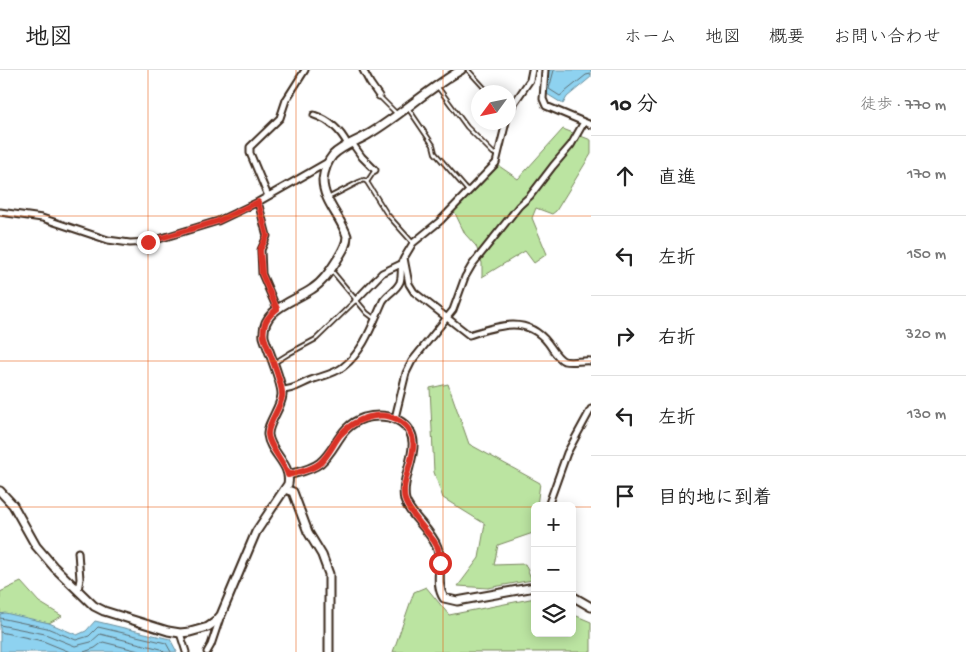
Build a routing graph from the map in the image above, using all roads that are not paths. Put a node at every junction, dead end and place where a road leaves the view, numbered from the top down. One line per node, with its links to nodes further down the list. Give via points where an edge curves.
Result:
1 (305, 70): 23 (street, via 286,100 280,118 250,147)
2 (363, 70): 9 (street)
3 (461, 70): 8 (street)
4 (468, 70): 7 (lane)
5 (532, 70): 10 (street, via 530,80)
6 (545, 70): 14 (street, via 543,99 546,106)
7 (482, 85)
8 (437, 86): 11 (street); 18 (lane, via 468,127)
9 (379, 96): 13 (lane)
10 (516, 101)
11 (408, 108): 13 (street); 22 (lane, via 435,153)
12 (314, 115): 17 (street, via 339,130)
13 (398, 115): 17 (street)
14 (584, 122): 15 (street); 33 (street, via 571,145 472,265)
15 (591, 126)
16 (504, 130): 18 (street)
17 (350, 144): 19 (street, via 334,154); 20 (street)
18 (498, 156): 22 (street, via 496,163)
19 (329, 162): 23 (street); 24 (street, via 323,181)
20 (375, 170): 21 (lane)
21 (368, 182): 24 (lane, via 364,180); 27 (lane, via 387,214)
22 (468, 191): 27 (street, via 440,221)
23 (268, 196): 25 (street)
24 (327, 198): 30 (street, via 347,236 344,250)
25 (258, 202): 26 (street, via 218,221 148,242 130,243 108,240 42,218); 32 (street, via 267,236 260,250 262,274)
26 (0, 212)
27 (413, 243): 28 (street)
28 (404, 258): 29 (street); 33 (street, via 409,284 414,292)
29 (401, 264): 31 (street, via 382,273); 34 (street, via 399,284 386,296)
30 (331, 270): 31 (lane); 32 (street, via 311,290)
31 (356, 300): 34 (lane); 36 (lane, via 316,339)
32 (277, 309): 36 (street, via 270,314 263,329)
33 (447, 318): 35 (street, via 469,334 498,325 525,326 536,332 564,361); 39 (street, via 412,361)
34 (375, 319): 37 (street, via 352,359 342,368 291,390)
35 (591, 361)
36 (273, 364): 37 (street)
37 (282, 390): 40 (street, via 268,433)
38 (591, 409): 43 (street, via 567,453)
39 (395, 418): 40 (street, via 371,416 355,423 341,434 317,465); 45 (street, via 404,423 413,437 406,500 438,548 440,587 444,598 457,601)
40 (288, 475): 41 (street)
41 (285, 489): 49 (street, via 256,532); 53 (street, via 292,492 329,574)
42 (0, 491): 46 (street, via 13,505 36,546)
43 (549, 502)
44 (78, 552): 46 (street)
45 (531, 588)
46 (78, 590): 50 (street, via 104,611)
47 (576, 598): 48 (street)
48 (591, 607)
49 (221, 615): 50 (street, via 208,627); 52 (street)
50 (180, 633): 51 (street)
51 (186, 652)
52 (207, 652)
53 (329, 652)

